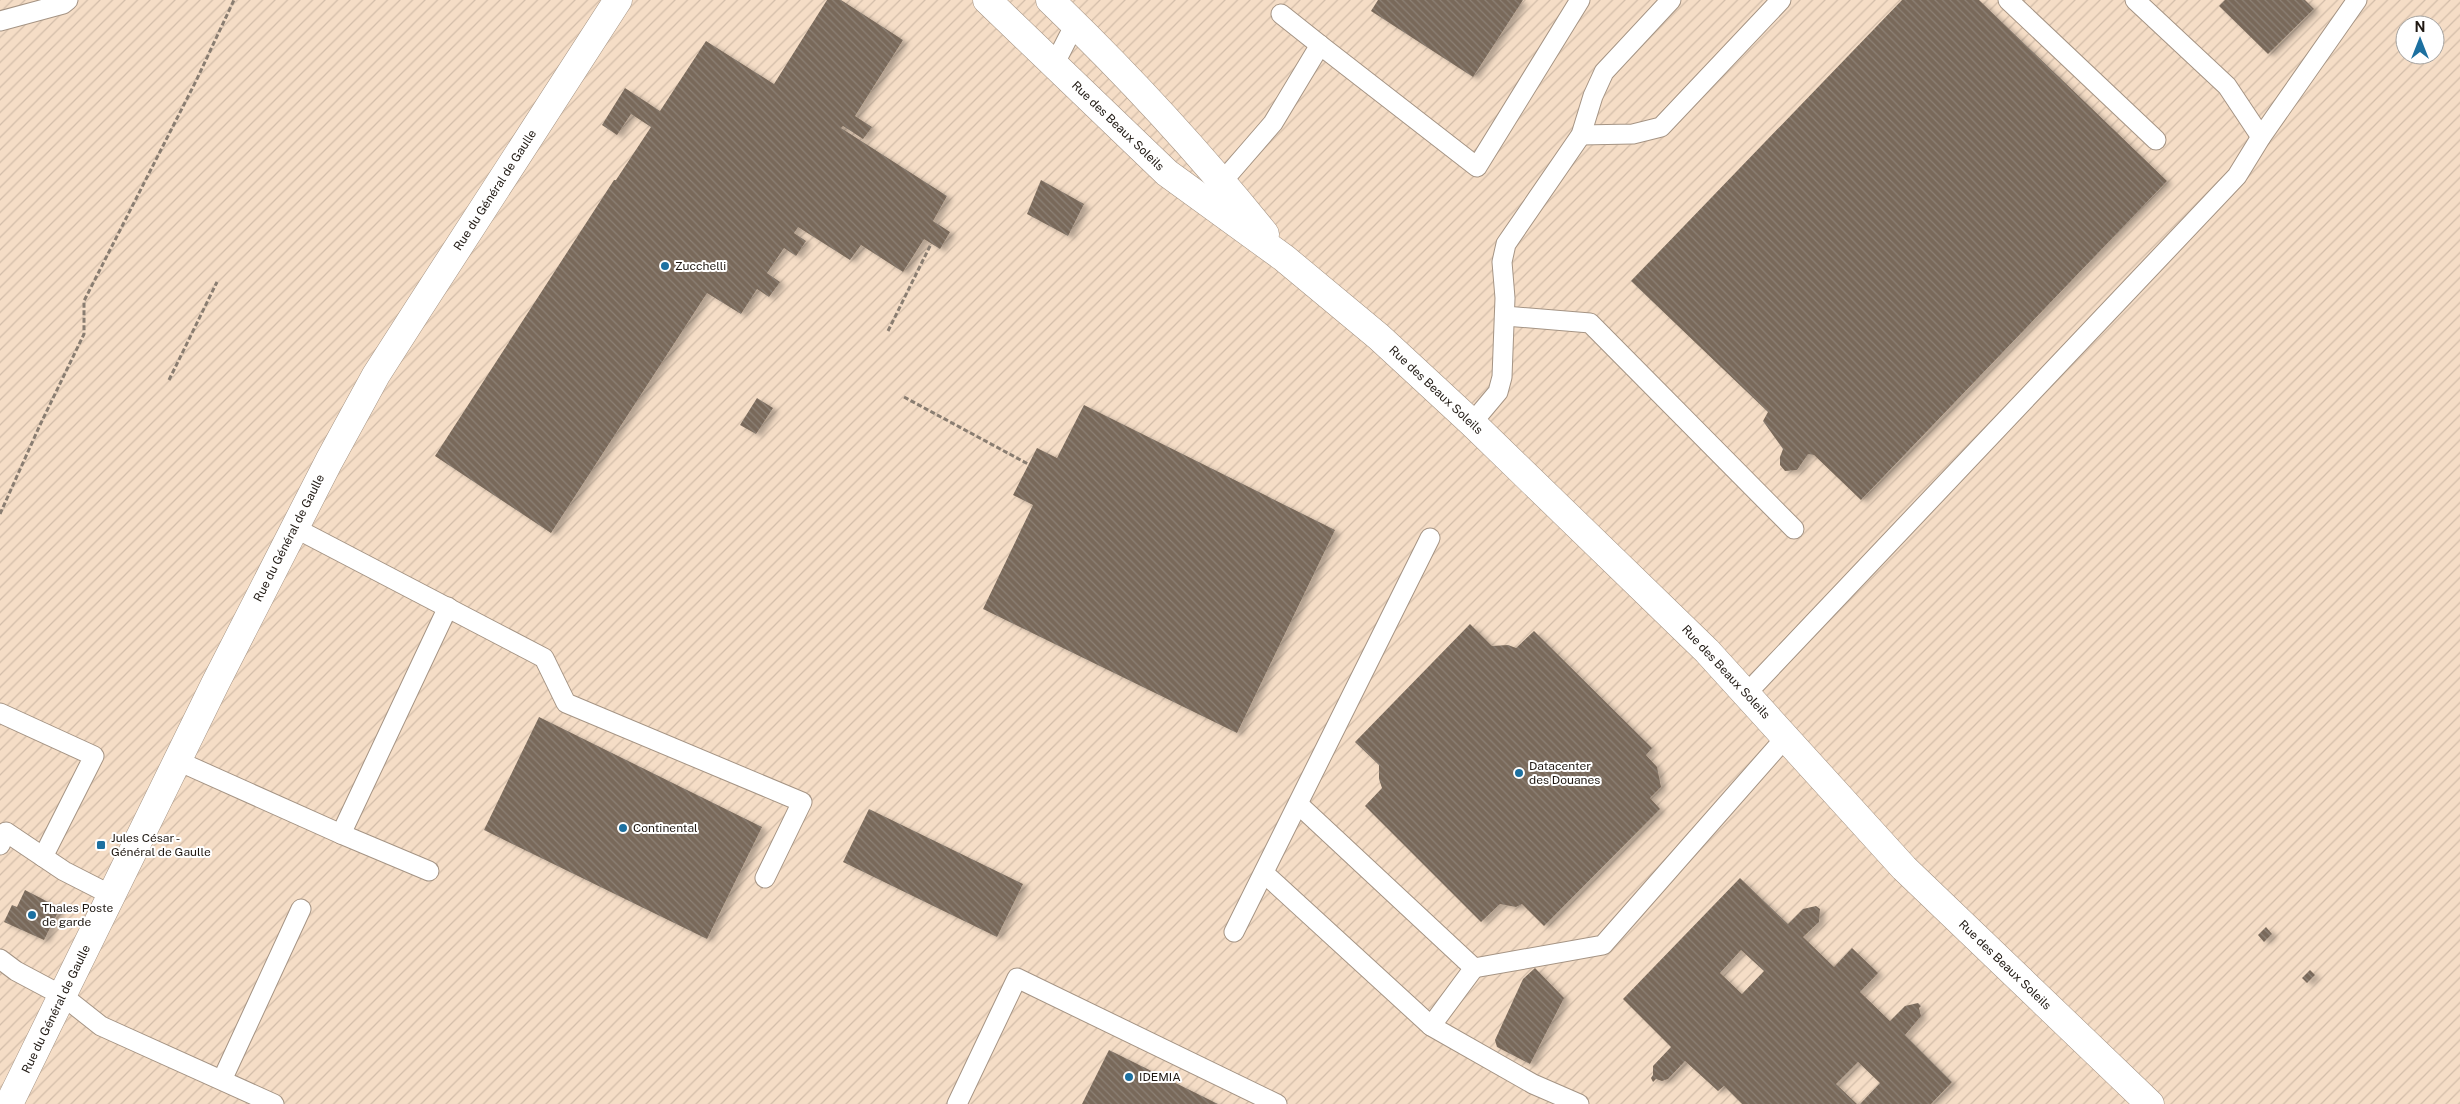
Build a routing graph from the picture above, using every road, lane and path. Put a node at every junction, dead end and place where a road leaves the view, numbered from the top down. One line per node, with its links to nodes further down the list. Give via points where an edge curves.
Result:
1 (68, 0): 13 (lane)
2 (234, 0): 31 (path, via 84,302 84,334)
3 (618, 0): 32 (main road, Rue du Général de Gaulle, via 376,375)
4 (986, 0): 16 (main road, Rue des Beaux Soleils)
5 (1050, 0): 14 (main road, Rue des Beaux Soleils)
6 (1580, 0): 15 (lane, via 1477,167)
7 (1671, 0): 17 (lane, via 1604,72)
8 (1781, 0): 17 (lane, via 1661,127 1633,134)
9 (2008, 0): 19 (lane)
10 (2135, 0): 18 (lane, via 2227,86)
11 (2358, 0): 18 (lane)
12 (1281, 14): 15 (lane)
13 (0, 21)
14 (1075, 24): 16 (lane); 20 (main road, Rue des Beaux Soleils, via 1149,98)
15 (1320, 45): 20 (lane, via 1273,123)
16 (1054, 65): 21 (main road, Rue des Beaux Soleils, via 1167,173)
17 (1581, 135): 25 (lane, via 1506,244 1502,262)
18 (2261, 137): 36 (lane, via 2237,176)
19 (2156, 140)
20 (1222, 181): 21 (lane); 23 (main road, Rue des Beaux Soleils)
21 (1205, 203): 23 (main road, Rue des Beaux Soleils)
22 (931, 244): 26 (path)
23 (1284, 258): 29 (main road, Rue des Beaux Soleils, via 1378,337)
24 (217, 282): 27 (path)
25 (1505, 316): 29 (lane, via 1501,384); 33 (lane, via 1590,323)
26 (888, 331)
27 (169, 380)
28 (904, 397): 30 (path)
29 (1472, 423): 36 (main road, Rue des Beaux Soleils, via 1658,602)
30 (1028, 464)
31 (0, 514)
32 (295, 528): 35 (lane); 39 (main road, Rue du Général de Gaulle)
33 (1794, 529)
34 (1430, 538): 40 (lane)
35 (448, 607): 41 (lane); 46 (lane, via 544,658 566,703 802,802)
36 (1747, 693): 38 (main road, Rue des Beaux Soleils)
37 (0, 713): 43 (lane, via 94,756)
38 (1786, 737): 51 (lane, via 1603,945); 60 (main road, Rue des Beaux Soleils, via 1876,840)
39 (178, 761): 41 (lane); 47 (main road, Rue du Général de Gaulle)
40 (1298, 804): 45 (lane); 51 (lane)
41 (341, 834): 44 (lane)
42 (0, 845): 43 (lane, via 6,832)
43 (43, 857): 47 (lane)
44 (429, 871)
45 (1264, 873): 49 (lane); 53 (lane)
46 (765, 878)
47 (113, 896): 52 (main road, Rue du Général de Gaulle)
48 (301, 909): 54 (lane)
49 (1234, 932)
50 (0, 958): 52 (lane, via 16,972)
51 (1474, 968): 53 (lane)
52 (63, 996): 54 (lane, via 101,1026); 55 (main road, Rue du Général de Gaulle)
53 (1431, 1026): 59 (lane, via 1533,1084)
54 (222, 1080): 56 (lane)
55 (9, 1104)
56 (274, 1104)
57 (957, 1104): 58 (lane, via 1017,978)
58 (1277, 1104)
59 (1579, 1104)
60 (2150, 1104)

